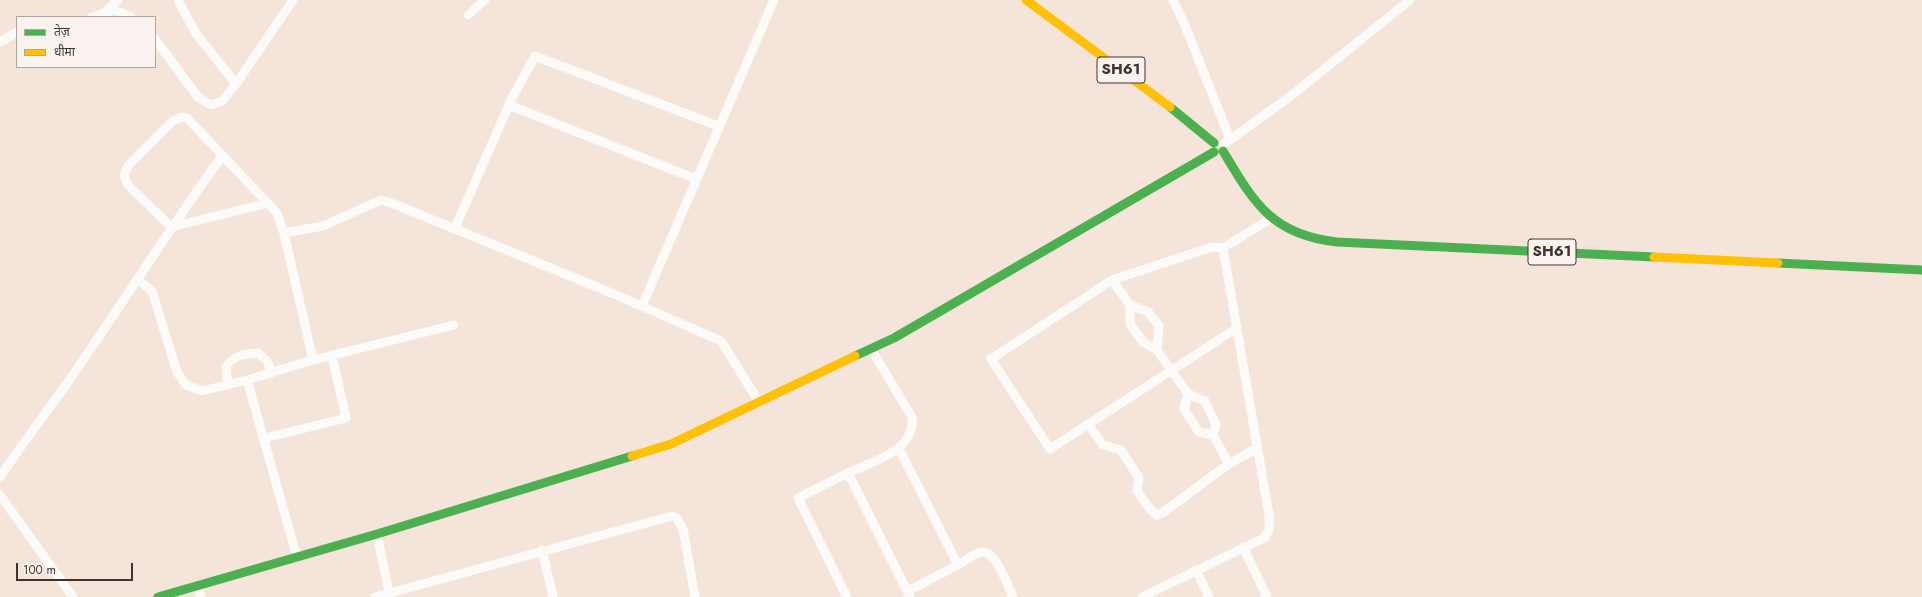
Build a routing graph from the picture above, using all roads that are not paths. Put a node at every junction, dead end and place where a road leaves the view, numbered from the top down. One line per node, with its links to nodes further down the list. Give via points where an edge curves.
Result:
1 (118, 0): 9 (street)
2 (178, 0): 16 (street, via 195,32)
3 (293, 0): 16 (street)
4 (485, 0): 10 (street)
5 (774, 0): 18 (street)
6 (1026, 0): 19 (street, SH61, via 1151,91)
7 (1173, 0): 19 (street, via 1184,23)
8 (1410, 0): 19 (street, via 1292,95)
9 (106, 11): 11 (street); 12 (street, via 119,11)
10 (468, 15)
11 (94, 16)
12 (129, 16)
13 (16, 33): 15 (street)
14 (156, 40): 16 (street, via 205,103 217,105)
15 (0, 42)
16 (236, 84)
17 (509, 105): 18 (street, via 535,56); 21 (street); 25 (street)
18 (718, 126): 21 (street)
19 (1221, 146): 23 (street, SH61, via 1252,199); 35 (street, via 894,338)
20 (222, 156): 22 (street); 24 (street); 24 (street, via 192,122 181,117 173,121 125,170 128,185)
21 (696, 179): 32 (street)
22 (268, 204): 24 (street); 26 (street, via 277,213)
23 (1270, 219): 27 (street); 28 (street, SH61, via 1290,231 1309,238 1337,242)
24 (171, 227): 29 (street)
25 (455, 228): 26 (street, via 381,200 323,226); 32 (street)
26 (284, 233): 38 (street)
27 (1223, 248): 30 (street, via 1212,247); 34 (street)
28 (1922, 270)
29 (137, 279): 42 (street, via 152,290 177,372 186,385 202,391); 52 (street)
30 (1112, 280): 31 (street); 45 (street, via 991,359 1050,449)
31 (1130, 305): 36 (street, via 1130,324 1143,342); 36 (street, via 1148,312 1159,326)
32 (642, 306): 44 (street, via 721,341)
33 (454, 325): 37 (street)
34 (1237, 328): 39 (street); 49 (street)
35 (871, 349): 44 (street); 48 (street, via 912,417 911,435)
36 (1157, 350): 39 (street)
37 (332, 356): 38 (street); 47 (street, via 346,418)
38 (313, 360): 40 (street)
39 (1172, 370): 43 (street); 45 (street)
40 (272, 373): 41 (street); 42 (street, via 267,361 258,353 249,354 232,359 226,367)
41 (247, 380): 42 (street); 47 (street)
42 (228, 385)
43 (1188, 394): 46 (street, via 1205,401 1216,425); 46 (street, via 1184,408 1199,432)
44 (759, 402): 54 (street, via 671,444)
45 (1088, 424): 50 (street, via 1104,446 1121,450 1140,478 1137,491 1157,515)
46 (1213, 435): 50 (street)
47 (265, 438): 57 (street)
48 (899, 448): 51 (street); 58 (street)
49 (1257, 448): 50 (street); 55 (street, via 1269,515 1269,530 1264,538)
50 (1229, 464)
51 (848, 473): 62 (street); 70 (street, via 798,498)
52 (0, 477)
53 (0, 495): 64 (street)
54 (377, 534): 57 (street); 61 (street)
55 (1243, 547): 59 (street); 73 (street)
56 (542, 550): 61 (street); 68 (street); 69 (street, via 672,516 677,518 682,529)
57 (297, 557): 60 (street)
58 (958, 565): 62 (street); 71 (street, via 979,553 990,555)
59 (1196, 570): 63 (street); 72 (street)
60 (198, 586): 65 (street); 66 (street)
61 (390, 595): 67 (street)
62 (909, 595)
63 (1146, 596)
64 (73, 597)
65 (158, 597)
66 (201, 597)
67 (375, 597)
68 (553, 597)
69 (695, 597)
70 (847, 597)
71 (1013, 597)
72 (1210, 597)
73 (1267, 597)

